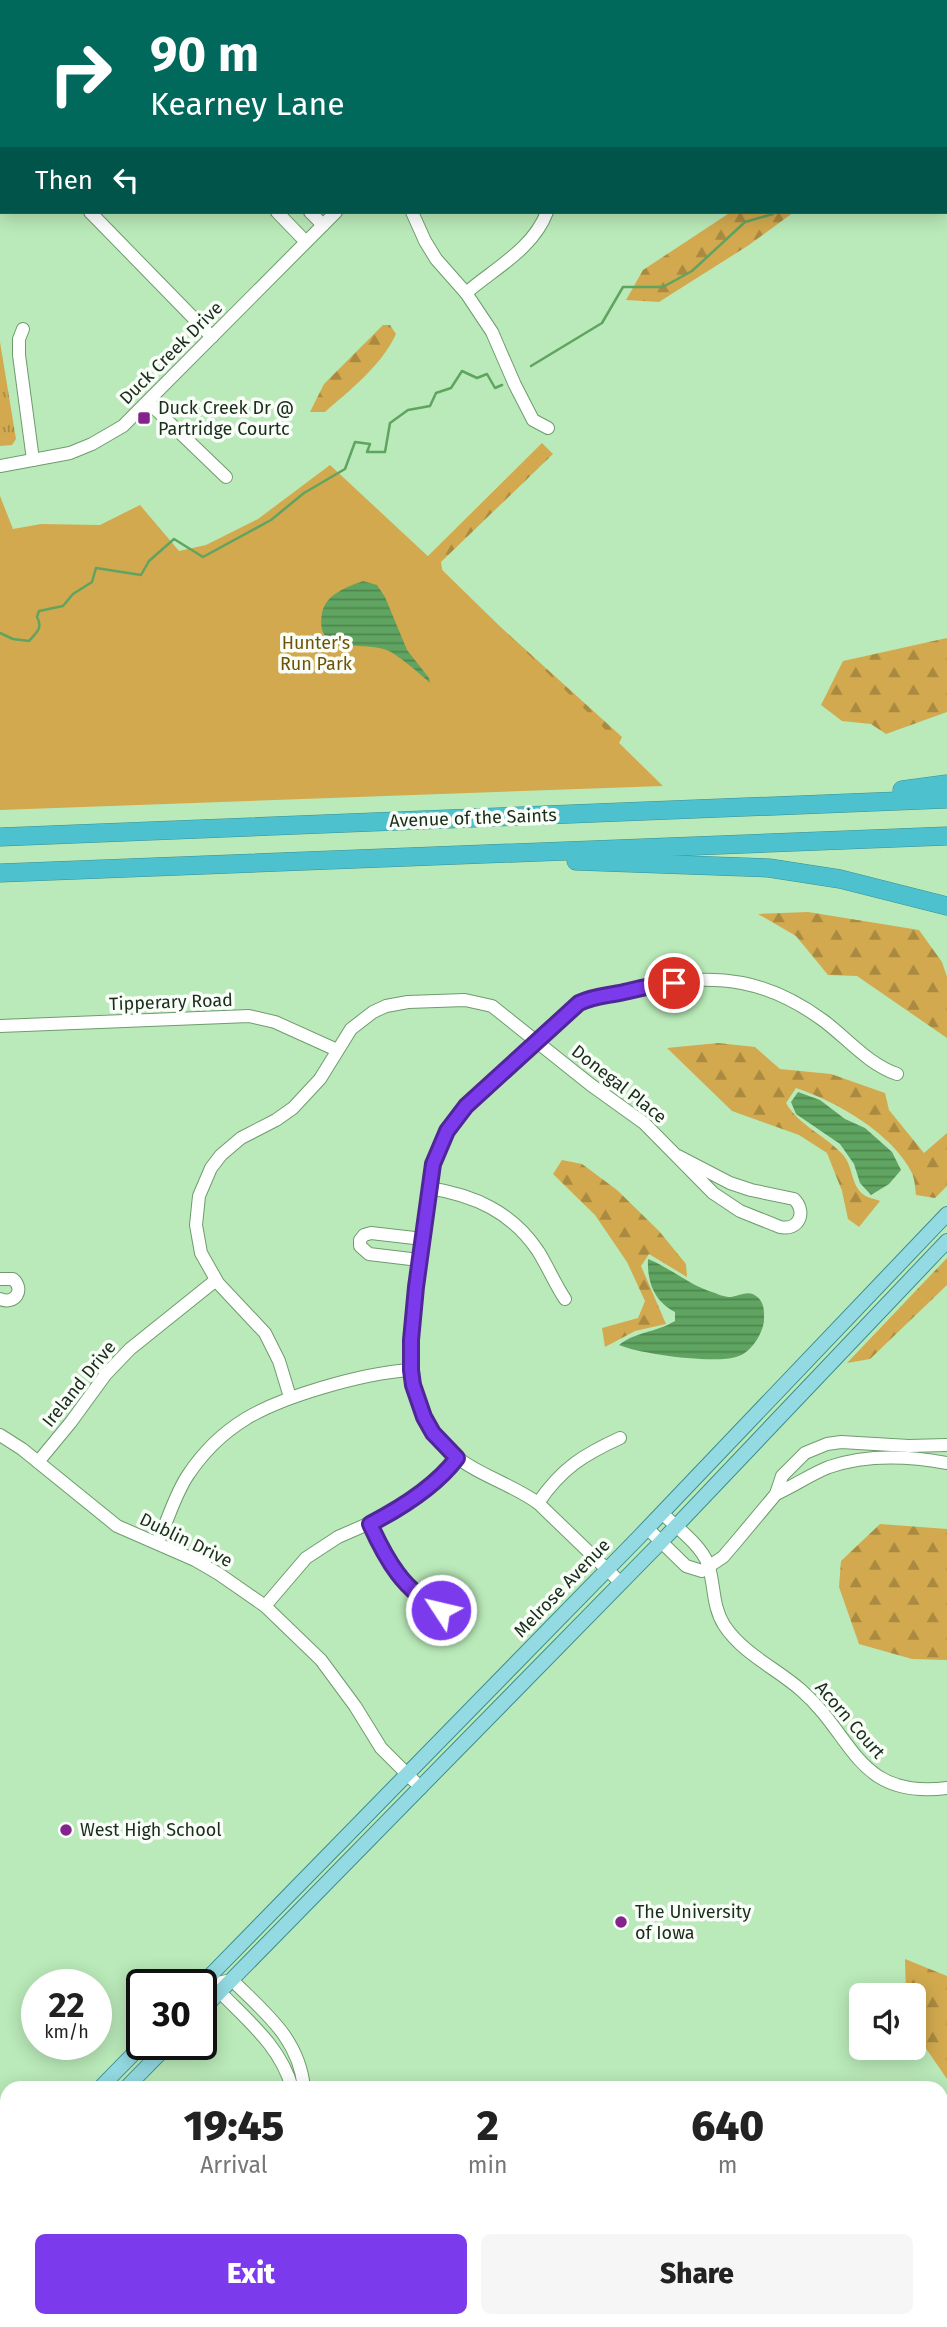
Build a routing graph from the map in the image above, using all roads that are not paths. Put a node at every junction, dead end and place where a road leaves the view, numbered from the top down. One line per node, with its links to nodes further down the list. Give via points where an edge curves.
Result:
1 (92, 214): 11 (street)
2 (279, 214): 8 (street)
3 (312, 214): 7 (street)
4 (334, 214): 7 (street, Duck Creek Drive)
5 (413, 214): 9 (street, via 436,259)
6 (547, 214): 9 (street, via 522,250)
7 (323, 225): 8 (street, Duck Creek Drive)
8 (306, 242): 11 (street, Duck Creek Drive)
9 (466, 293): 13 (street, via 492,332 533,420)
10 (23, 329): 14 (street, via 19,355)
11 (212, 337): 12 (street, Duck Creek Drive)
12 (148, 402): 14 (street, Duck Creek Drive, via 122,426 92,444); 16 (street)
13 (548, 428)
14 (33, 460): 15 (street, Duck Creek Drive)
15 (0, 466)
16 (226, 477)
17 (947, 784): 19 (highway)
18 (947, 799): 19 (highway, Avenue of the Saints)
19 (558, 814): 21 (highway, Avenue of the Saints)
20 (947, 836): 22 (highway, Avenue of the Saints)
21 (0, 837)
22 (444, 856): 23 (highway, Avenue of the Saints); 24 (highway, via 769,868 840,879)
23 (0, 873)
24 (947, 906)
25 (0, 1026): 27 (street, Tipperary Road, via 249,1016 275,1022)
26 (536, 1041): 27 (street, Donegal Place, via 500,1011 481,1002 408,1002 386,1006 361,1019); 28 (street, via 589,998 650,984 725,980 771,989 793,1001 880,1068); 29 (street, Donegal Place, via 634,1115); 30 (street, via 455,1119 436,1156)
27 (337, 1050): 38 (street, Donegal Place, via 309,1092 276,1120 231,1146 204,1181 196,1209 197,1238)
28 (897, 1074)
29 (678, 1157): 31 (street, Donegal Place); 32 (street, Donegal Place, via 701,1183)
30 (429, 1188): 34 (street); 40 (street, via 471,1197 502,1213 540,1253)
31 (751, 1190): 32 (street); 32 (street, Donegal Place, via 794,1199 801,1209 798,1222 787,1228)
32 (740, 1211)
33 (947, 1214): 54 (main road, Melrose Avenue)
34 (423, 1239): 36 (street); 36 (street, via 370,1233 360,1240 369,1254)
35 (947, 1241): 56 (main road)
36 (419, 1260): 41 (street)
37 (0, 1279): 39 (street, via 13,1279 19,1287 13,1300)
38 (216, 1280): 42 (street, Donegal Place, via 265,1333); 49 (street, Ireland Drive, via 130,1349)
39 (0, 1299)
40 (565, 1299)
41 (411, 1370): 42 (street, via 367,1375); 48 (street, via 424,1417)
42 (290, 1397): 59 (street, via 249,1415 214,1443 186,1478)
43 (0, 1435): 49 (street, Dublin Drive)
44 (620, 1438): 53 (street, via 567,1467)
45 (947, 1445): 47 (street)
46 (807, 1452): 47 (street, via 841,1442); 51 (street); 52 (street, via 782,1476)
47 (923, 1453): 50 (street); 51 (street, via 861,1459)
48 (457, 1458): 53 (street); 55 (street, via 438,1479)
49 (38, 1462): 59 (street, Dublin Drive, via 110,1520)
50 (947, 1463)
51 (817, 1472): 52 (street)
52 (776, 1494): 60 (street, via 723,1557)
53 (538, 1503): 61 (street)
54 (662, 1513): 56 (street); 57 (main road, Melrose Avenue)
55 (370, 1524): 63 (street, via 338,1537 306,1558); 64 (street, via 403,1581)
56 (676, 1527): 58 (main road); 60 (street, via 703,1553)
57 (647, 1528): 58 (street); 61 (main road, Melrose Avenue)
58 (661, 1542): 60 (street, via 693,1570 702,1572); 62 (main road)
59 (157, 1543): 63 (street, Dublin Drive, via 219,1574)
60 (709, 1567): 67 (street, Acorn Court, via 716,1610 730,1634 805,1693 861,1763 881,1778 906,1787)
61 (607, 1570): 62 (street); 65 (main road, Melrose Avenue)
62 (621, 1583): 66 (main road)
63 (265, 1606): 65 (street, Dublin Drive, via 321,1660 381,1748)
64 (441, 1607)
65 (407, 1774): 66 (street, Dublin Drive); 68 (main road, Melrose Avenue)
66 (421, 1788): 69 (main road)
67 (947, 1788)
68 (217, 1969)
69 (232, 1980): 70 (main road); 77 (street, via 287,2037)
70 (220, 1992): 71 (main road); 76 (street, via 269,2043)
71 (217, 1995)
72 (128, 2060): 74 (main road)
73 (153, 2060): 75 (main road)
74 (107, 2081)
75 (133, 2081)
76 (289, 2081)
77 (302, 2081)

